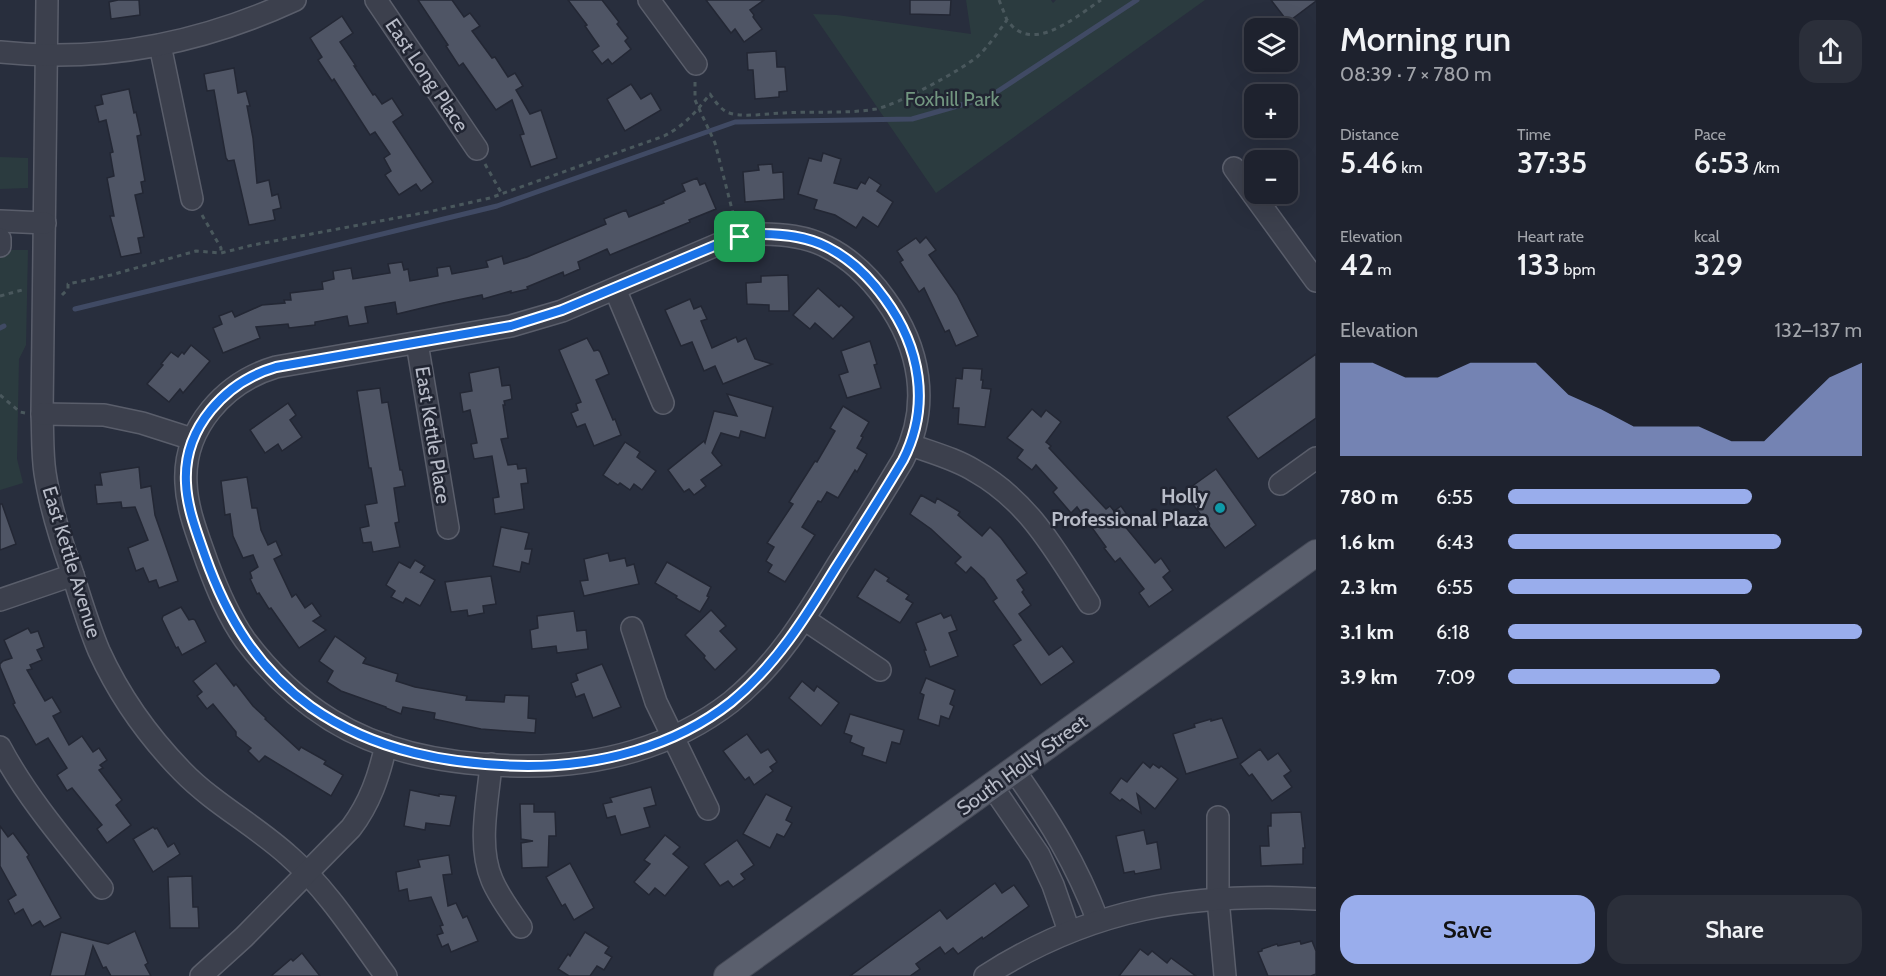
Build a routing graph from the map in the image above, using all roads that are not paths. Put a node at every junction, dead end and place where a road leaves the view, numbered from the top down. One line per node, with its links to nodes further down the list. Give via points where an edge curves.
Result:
1 (47, 0): 7 (street, East Kettle Avenue)
2 (295, 0): 5 (street, via 231,26)
3 (376, 0): 9 (street, East Long Place)
4 (649, 0): 8 (street)
5 (160, 45): 7 (street, via 92,55); 11 (street)
6 (0, 52): 7 (street)
7 (47, 55): 13 (street, East Kettle Avenue)
8 (696, 64)
9 (477, 149)
10 (1234, 168): 16 (street)
11 (192, 199)
12 (0, 220): 13 (street)
13 (45, 223): 20 (street, East Kettle Avenue)
14 (0, 239): 15 (street)
15 (0, 246)
16 (1316, 281)
17 (615, 289): 18 (street, via 519,324); 19 (street); 22 (street, via 740,237 782,234 826,246 855,265 878,289 902,324 916,366 919,406)
18 (417, 343): 21 (street, via 263,371 226,394 203,420); 25 (street, East Kettle Place)
19 (663, 403)
20 (42, 414): 21 (street, via 104,415); 27 (street, East Kettle Avenue, via 48,494)
21 (192, 440): 34 (street, via 187,461 188,500 214,580 232,620 259,658 292,692 333,721)
22 (911, 445): 29 (street, via 956,461 1011,495 1038,525); 30 (street)
23 (1316, 458): 24 (street)
24 (1280, 483)
25 (448, 528)
26 (1316, 553): 37 (main road, South Holly Street)
27 (73, 575): 28 (street); 41 (street, East Kettle Avenue, via 100,653 144,727 203,790 272,841)
28 (0, 600)
29 (1089, 603)
30 (804, 620): 32 (street); 33 (street, via 779,655 749,686 715,714)
31 (632, 628): 33 (street, via 652,694)
32 (880, 670)
33 (673, 736): 36 (street, via 626,754 584,763); 39 (street)
34 (386, 745): 36 (street, via 435,758); 41 (street, via 374,789 360,816)
35 (0, 747): 42 (street, via 48,820)
36 (491, 764): 46 (street, via 486,861 495,886)
37 (1014, 770): 38 (main road, South Holly Street); 45 (street, via 1073,861)
38 (992, 786): 47 (street, via 1039,855); 50 (main road, South Holly Street)
39 (708, 809)
40 (1218, 817): 43 (street)
41 (306, 872): 48 (street); 49 (street, East Kettle Avenue)
42 (102, 888)
43 (1218, 898): 44 (street); 45 (street, via 1157,905); 52 (street)
44 (1316, 899)
45 (1098, 921): 47 (street)
46 (521, 927)
47 (1069, 931): 51 (street)
48 (211, 973)
49 (386, 976)
50 (727, 976)
51 (985, 976)
52 (1225, 976)

